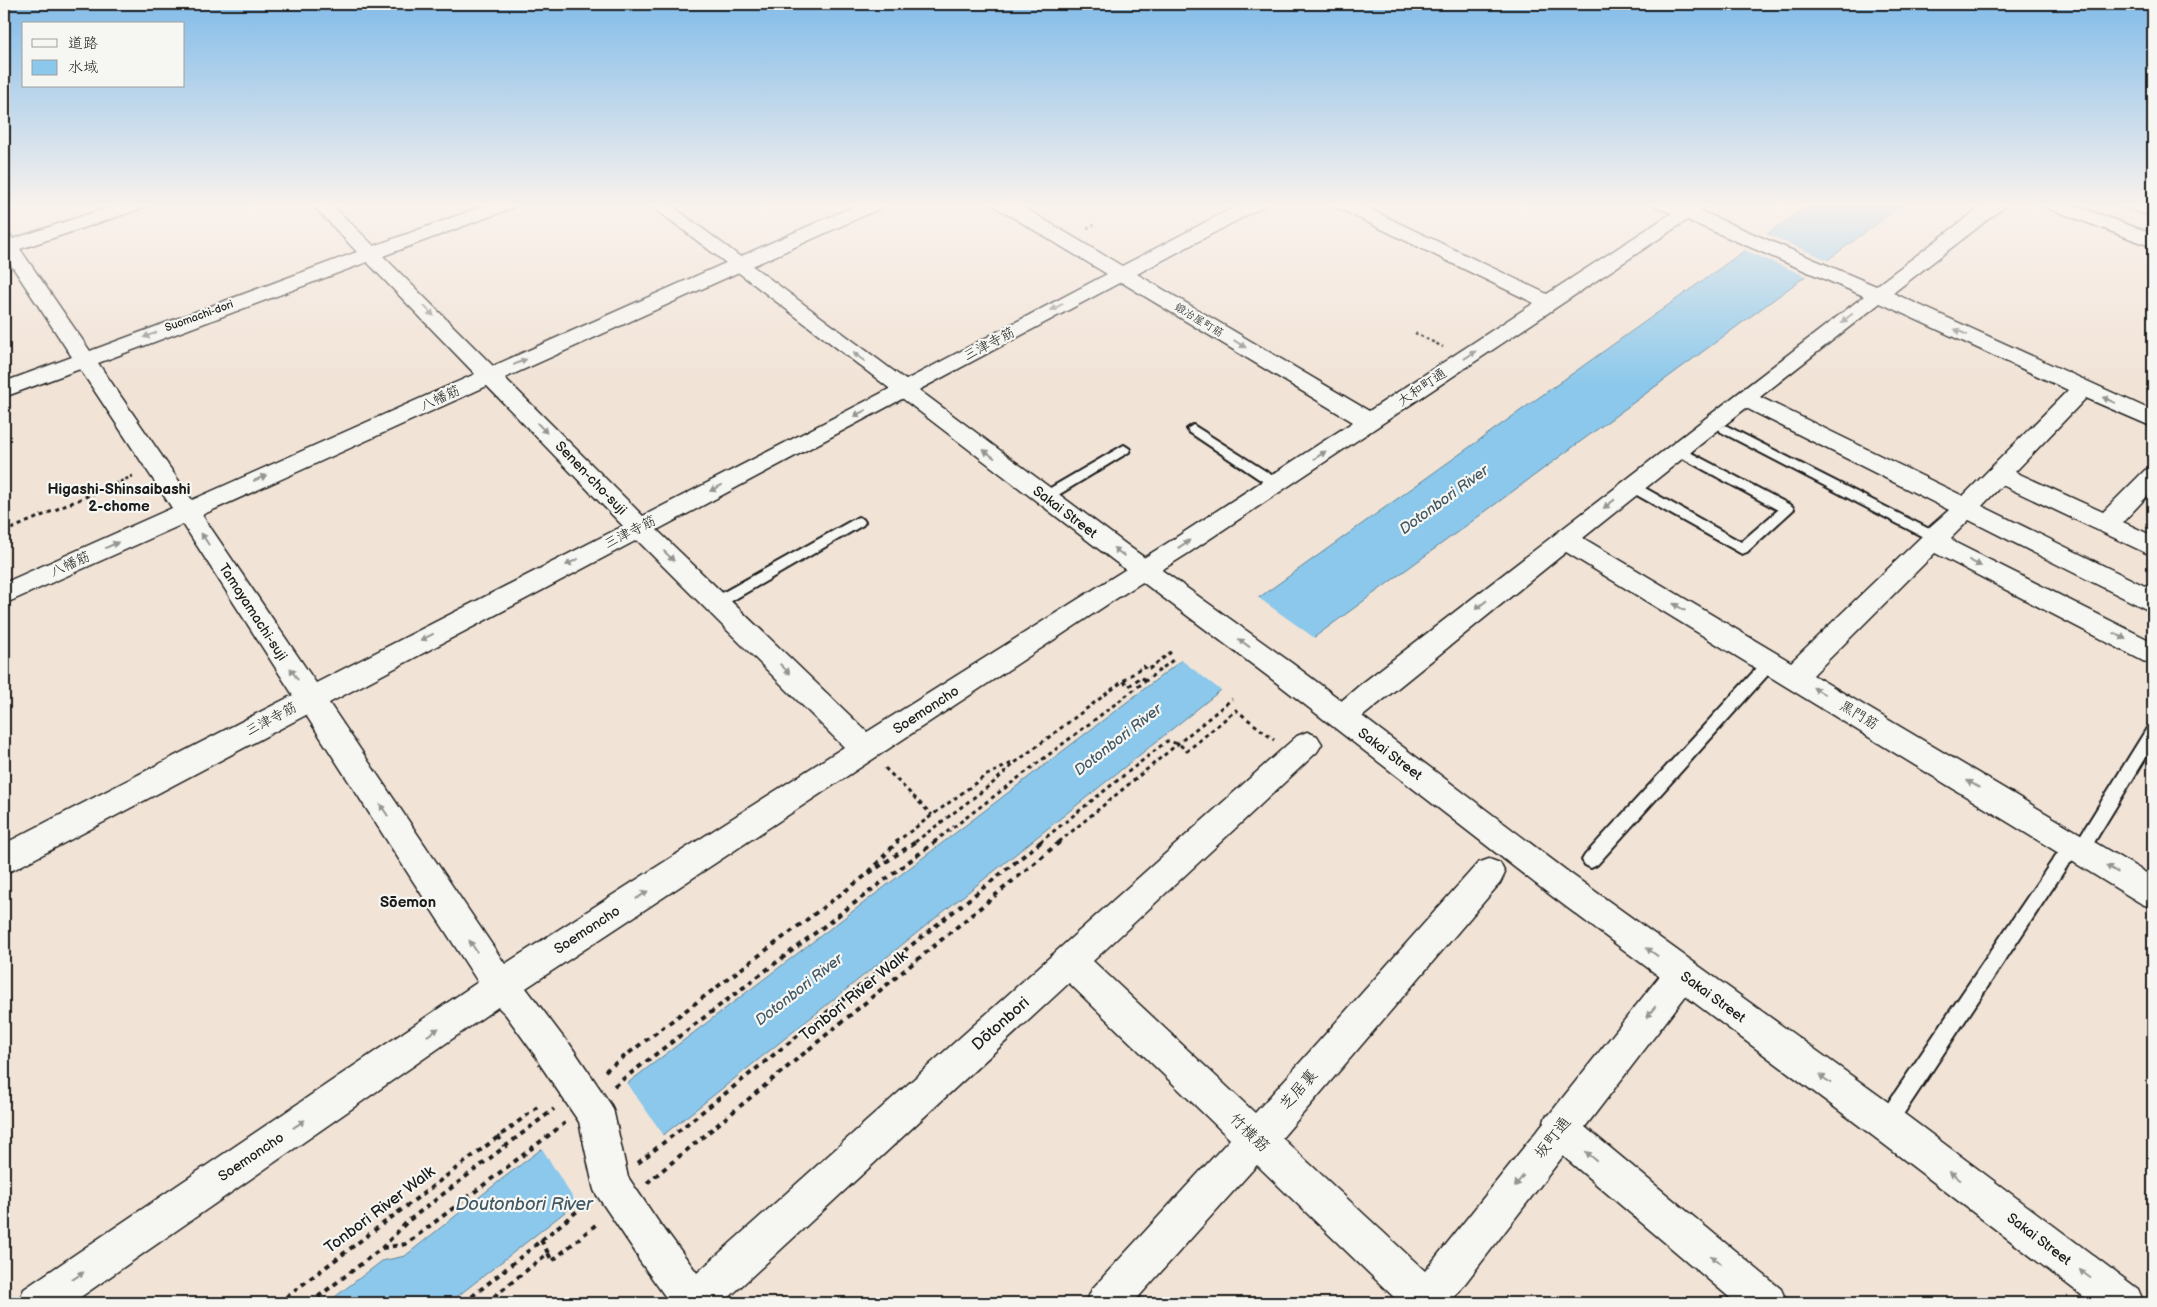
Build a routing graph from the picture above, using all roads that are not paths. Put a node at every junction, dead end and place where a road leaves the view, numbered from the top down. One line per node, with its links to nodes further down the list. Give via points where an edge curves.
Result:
1 (18, 264): 14 (main road, Tamayamachi-suji)
2 (341, 264): 14 (main road, Suomachi-dori, one-way to 14)
3 (382, 264): 15 (main road, Senen-cho-suji, one-way to 15)
4 (1104, 264): 11 (main road, 鍛冶屋町筋)
5 (1139, 264): 11 (main road, 三津寺筋)
6 (1469, 264): 13 (main road)
7 (1608, 264): 13 (main road, 大和町通)
8 (1806, 264): 12 (main road)
9 (1917, 264): 12 (main road)
10 (739, 265): 15 (main road, 八幡筋, one-way to 10); 18 (main road, Sakai Street, one-way to 10)
11 (1120, 274): 18 (main road, 三津寺筋, one-way to 18); 21 (main road, 鍛冶屋町筋, one-way to 21)
12 (1877, 294): 16 (main road, one-way to 12); 19 (main road, one-way to 19)
13 (1549, 303): 21 (main road, 大和町通, one-way to 13)
14 (83, 359): 17 (main road, Suomachi-dori); 32 (main road, Tamayamachi-suji)
15 (491, 374): 32 (main road, 八幡筋, one-way to 15); 35 (main road, Senen-cho-suji, one-way to 35)
16 (2083, 388): 20 (main road, one-way to 16); 26 (main road)
17 (4, 390)
18 (903, 390): 30 (main road, Sakai Street, one-way to 18); 35 (main road, 三津寺筋, one-way to 35)
19 (1744, 398): 25 (main road); 31 (main road)
20 (2153, 420)
21 (1370, 422): 28 (main road, 大和町通, one-way to 21)
22 (1193, 429): 28 (lane)
23 (1725, 429): 36 (lane)
24 (1124, 449): 30 (lane)
25 (1678, 450): 29 (main road); 29 (lane, via 1787,509 1742,549)
26 (2000, 474): 31 (main road); 34 (main road)
27 (2153, 476): 34 (main road)
28 (1276, 484): 39 (main road, 大和町通, one-way to 28)
29 (1632, 486): 37 (main road, one-way to 37)
30 (1045, 497): 39 (main road, Sakai Street, one-way to 30)
31 (1965, 509): 36 (main road); 41 (main road)
32 (187, 512): 40 (main road, 八幡筋, one-way to 32); 45 (main road, Tamayamachi-suji, one-way to 32)
33 (858, 522): 42 (lane)
34 (2106, 524): 38 (main road)
35 (639, 527): 42 (main road, Senen-cho-suji, one-way to 42); 45 (main road, 三津寺筋, one-way to 45)
36 (1934, 537): 43 (main road, one-way to 43, via 1948,549); 44 (main road)
37 (1564, 539): 44 (main road, 黒門筋, one-way to 37); 46 (main road, one-way to 46)
38 (2153, 546)
39 (1143, 570): 46 (main road, Sakai Street, one-way to 39); 49 (main road, Soemoncho)
40 (4, 594)
41 (2153, 601)
42 (718, 602): 49 (main road, Senen-cho-suji, one-way to 49)
43 (2153, 654)
44 (1782, 669): 50 (main road, 黒門筋, one-way to 44); 52 (lane)
45 (310, 698): 51 (main road, 三津寺筋); 57 (main road, Tamayamachi-suji, one-way to 45)
46 (1342, 717): 56 (main road, Sakai Street, one-way to 46)
47 (2153, 733): 50 (lane, via 2086,841)
48 (1301, 749): 55 (main road, Dōtonbori)
49 (866, 750): 57 (main road, Soemoncho, one-way to 49)
50 (2077, 848): 54 (main road, 黒門筋, one-way to 50); 58 (lane, via 2062,860)
51 (4, 859)
52 (1591, 860)
53 (1489, 873): 60 (main road, 芝居裏)
54 (2153, 894)
55 (1070, 962): 60 (main road, 竹横筋); 64 (main road, Dōtonbori)
56 (1682, 974): 58 (main road, Sakai Street, one-way to 56); 59 (main road, 坂町通, one-way to 59)
57 (500, 986): 63 (main road, Soemoncho, one-way to 57); 64 (main road, Tamayamachi-suji, bridge, via 518,1004 596,1116 611,1184)
58 (1886, 1124): 66 (main road, Sakai Street, one-way to 58)
59 (1559, 1129): 61 (main road, one-way to 59); 62 (main road, 坂町通, one-way to 62)
60 (1256, 1139): 62 (main road, 竹横筋); 65 (main road, 芝居裏)
61 (1750, 1298)
62 (1427, 1302)
63 (38, 1303)
64 (694, 1303)
65 (1106, 1303)
66 (2124, 1303)

